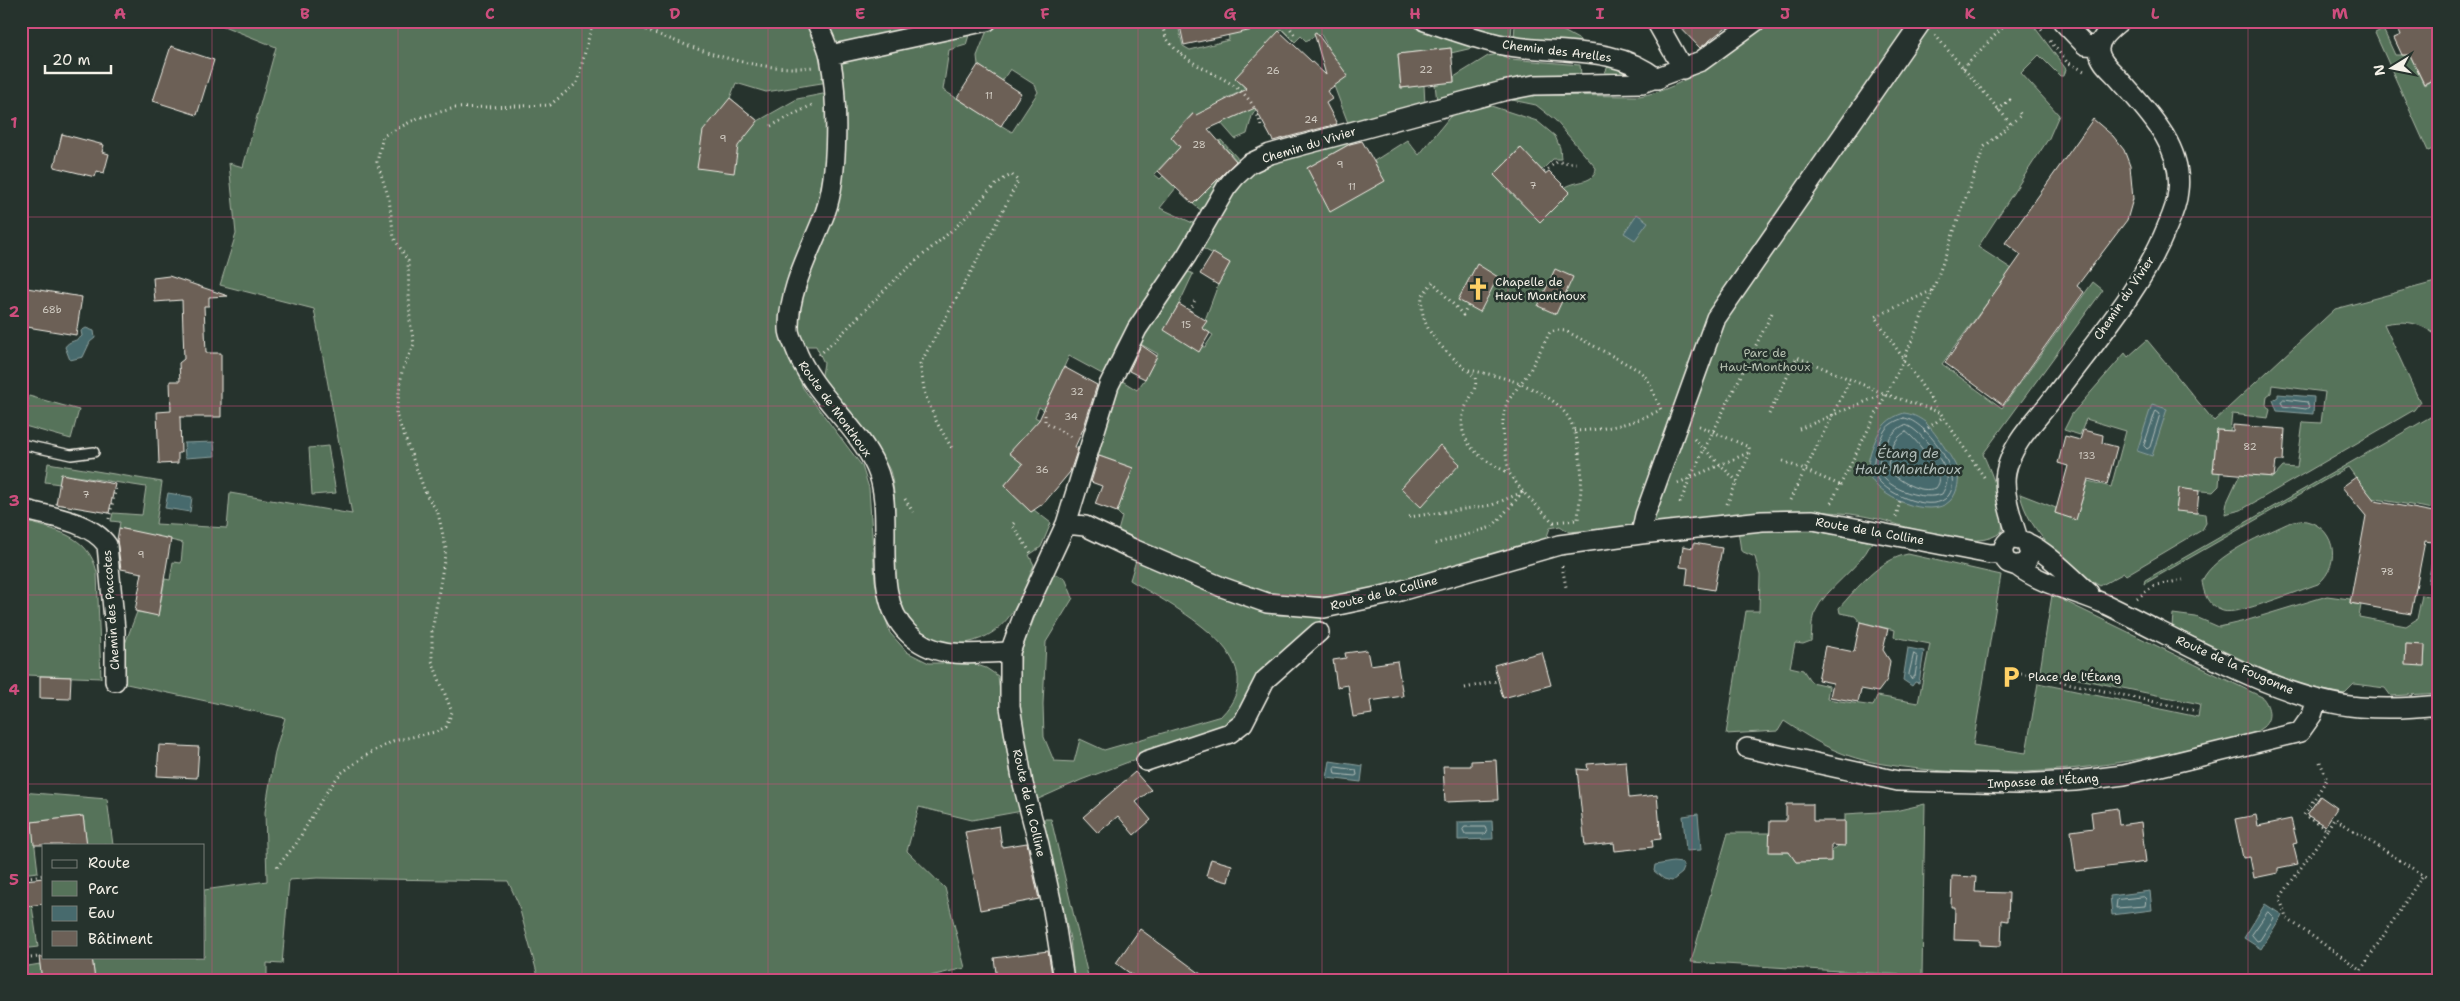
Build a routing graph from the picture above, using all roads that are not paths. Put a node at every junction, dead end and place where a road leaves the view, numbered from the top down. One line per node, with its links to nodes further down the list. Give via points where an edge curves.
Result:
1 (816, 21): 10 (street, Route de Monthoux)
2 (987, 21): 10 (street)
3 (1424, 21): 12 (street, Chemin des Arelles, via 1498,44 1623,59 1643,67)
4 (1656, 21): 11 (street)
5 (1756, 21): 11 (street, Chemin du Vivier, via 1714,53)
6 (2062, 21): 9 (street, via 2086,46)
7 (2120, 21): 9 (street)
8 (1925, 25): 17 (street, via 1716,318)
9 (2099, 46): 18 (street, Chemin du Vivier, via 2100,58 2163,134 2172,152 2179,191 2146,271 2010,458 2005,474 2006,485)
10 (830, 55): 23 (street, Route de Monthoux, via 836,127 832,174 826,210 797,283 789,332 802,366 877,468 882,485 887,582 897,619 906,632 924,646 943,653)
11 (1683, 69): 12 (street, Chemin du Vivier)
12 (1658, 78): 16 (street, Chemin du Vivier, via 1642,83 1534,85 1503,91 1270,154 1249,164 1226,188 1137,329 1109,385)
13 (21, 444): 14 (lane, via 71,455)
14 (94, 452)
15 (21, 509): 24 (street, Chemin des Paccotes, via 80,526 95,533 107,545 115,630)
16 (1066, 524): 17 (street, Route de la Colline, via 1085,526 1167,564 1267,603 1324,608 1386,595 1558,545); 23 (street, Route de la Colline)
17 (1641, 534): 19 (street, Route de la Colline, via 1762,521 1813,520 1990,554)
18 (2022, 540): 19 (street, via 2006,543); 20 (street, via 2030,550 2029,559); 21 (street, Route de la Fougonne, via 2041,551)
19 (2003, 553): 20 (street, via 2008,564)
20 (2017, 566): 21 (street, Route de la Fougonne, via 2030,576)
21 (2097, 601): 25 (street, Route de la Fougonne, via 2268,682)
22 (1319, 632): 28 (street, via 1265,680 1243,722 1230,733)
23 (1010, 652): 29 (street, Route de la Colline, via 1010,707 1022,784 1053,910)
24 (115, 680)
25 (2317, 699): 26 (street, Route de la Fougonne, via 2359,707); 27 (street, Impasse de l'Étang, via 2312,715 2300,732 2124,775 2075,781 1962,784 1898,781)
26 (2439, 705)
27 (1747, 748)
28 (1146, 761)
29 (1064, 980)

